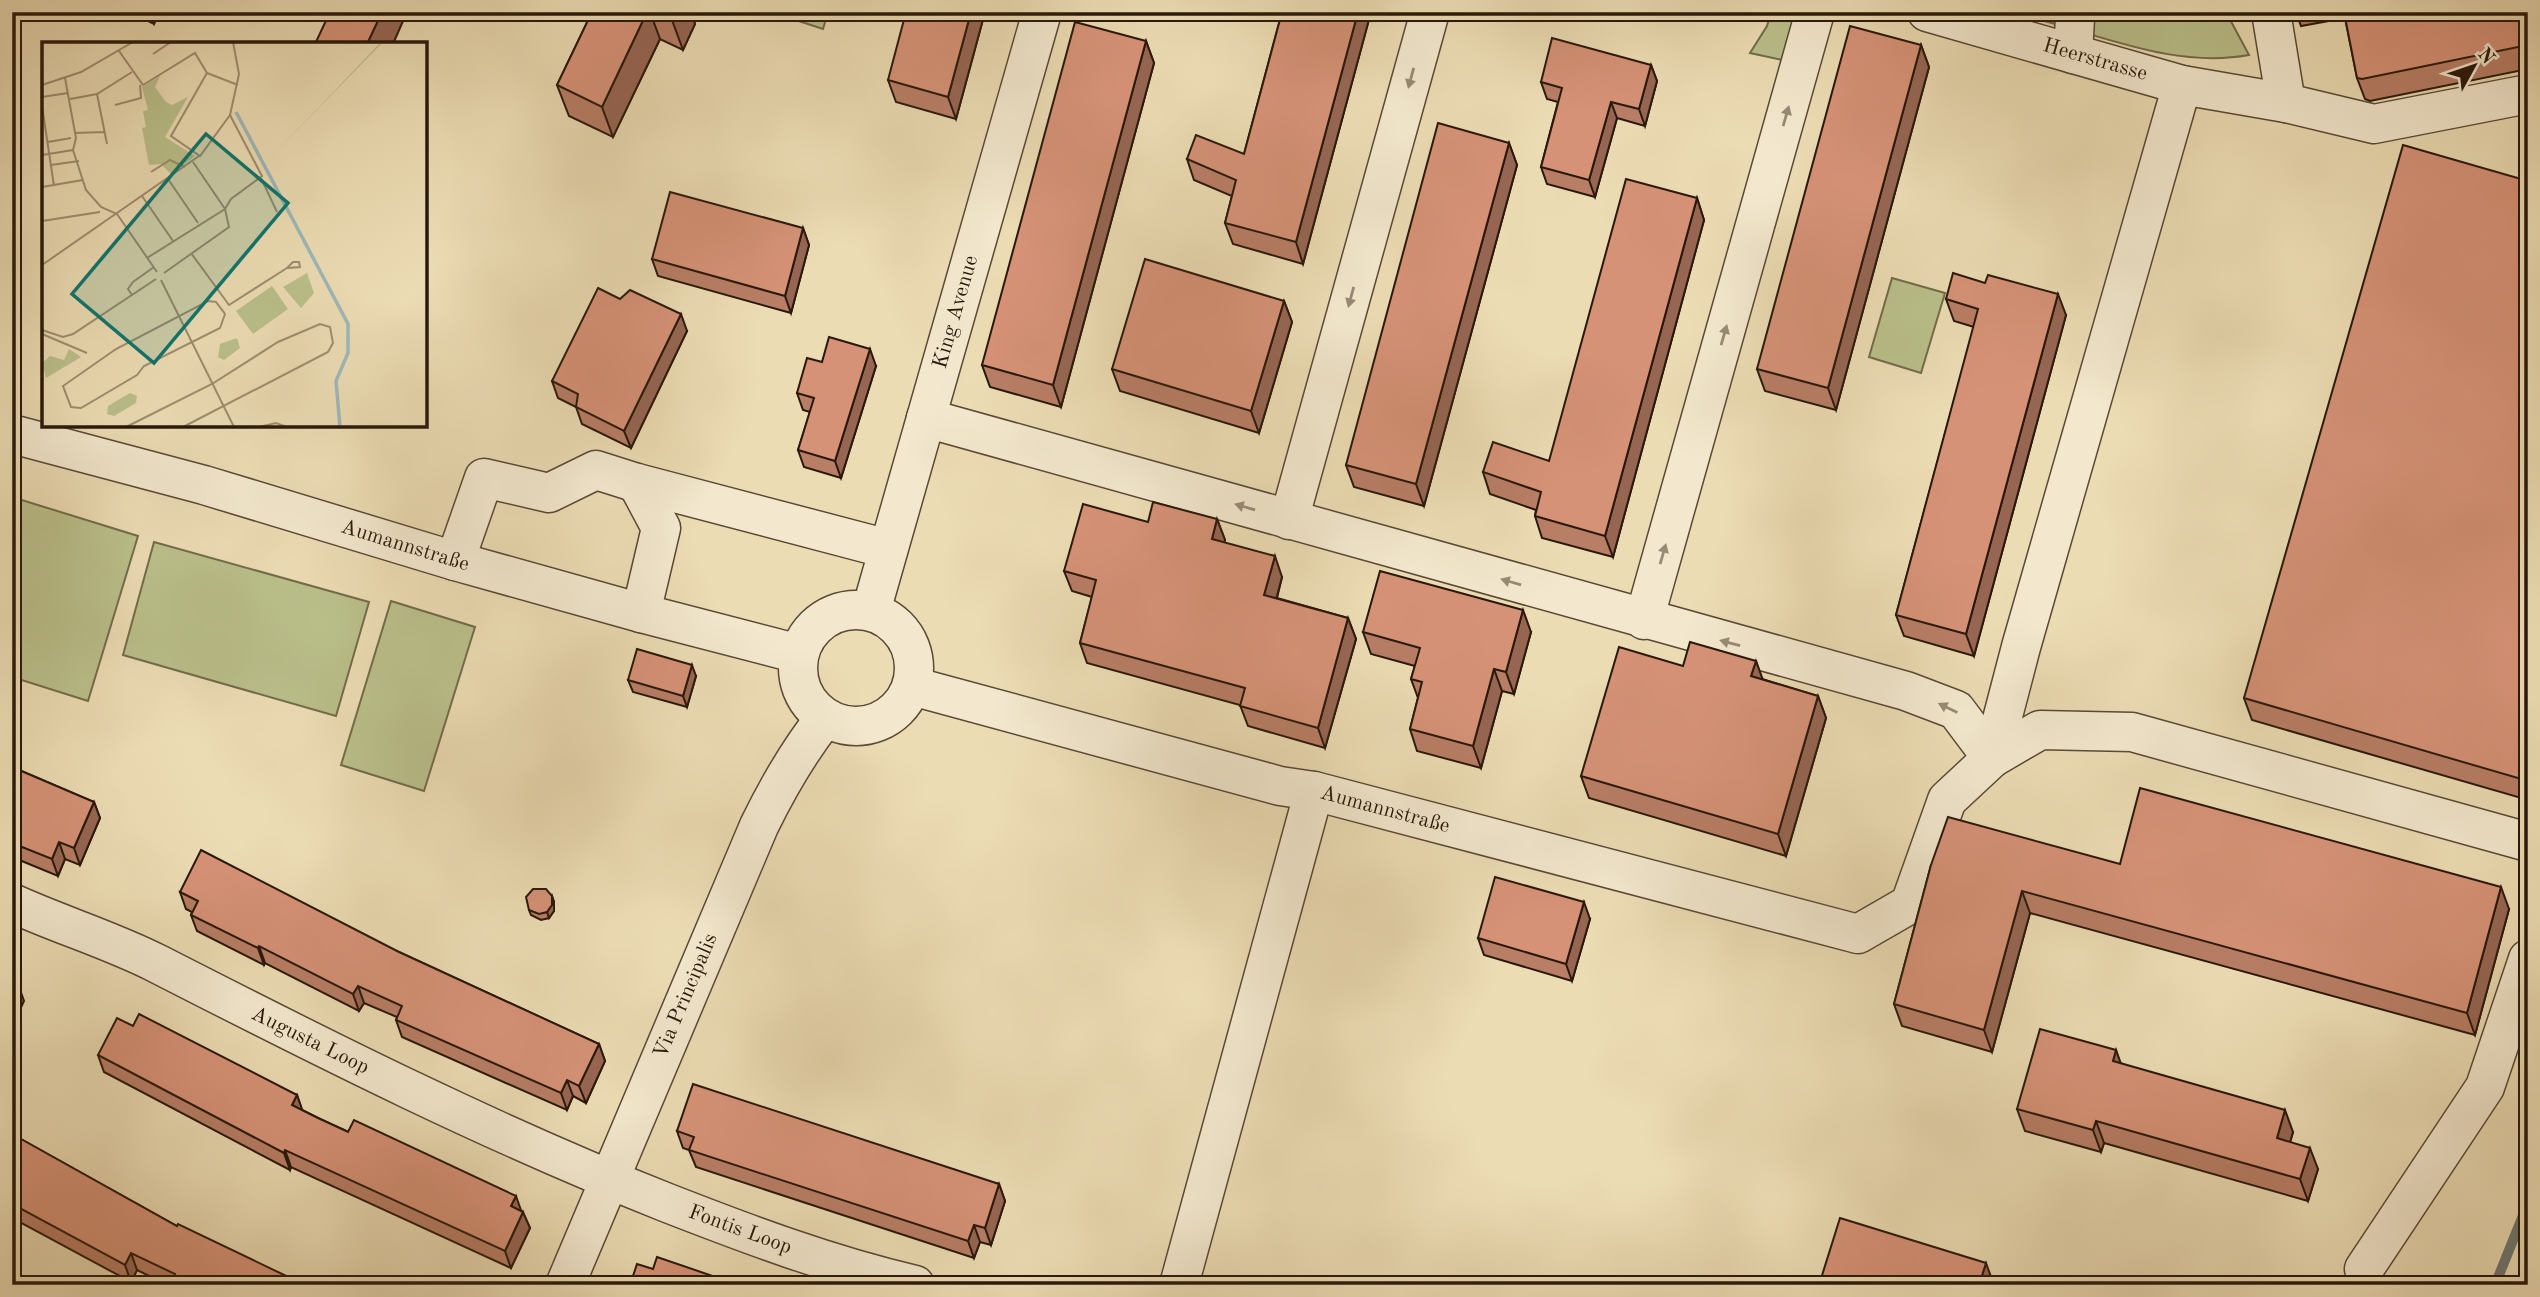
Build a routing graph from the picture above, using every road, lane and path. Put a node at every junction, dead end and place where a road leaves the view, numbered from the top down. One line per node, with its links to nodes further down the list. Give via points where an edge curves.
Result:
1 (1042, 12): 11 (street, King Avenue)
2 (1430, 12): 14 (street, one-way to 14)
3 (1815, 12): 19 (street, one-way to 3)
4 (1927, 12): 7 (street, Heerstrasse)
5 (2073, 12): 7 (street)
6 (2271, 12): 10 (street)
7 (2073, 54): 8 (street, Heerstrasse)
8 (2182, 85): 10 (street, Heerstrasse); 23 (street)
9 (2528, 94): 10 (street, Heerstrasse, via 2374,124)
10 (2286, 103)
11 (926, 418): 14 (street, one-way to 11, via 1080,476); 15 (street, King Avenue)
12 (12, 434): 16 (street, Aumannstraße, via 204,485)
13 (637, 484): 15 (street); 16 (street, via 596,470 549,493 484,478); 18 (street, via 661,528)
14 (1289, 520): 19 (street, one-way to 14)
15 (888, 549): 17 (street, King Avenue)
16 (455, 561): 18 (street, Aumannstraße)
17 (871, 611): 20 (street, via 852,609 818,623); 21 (street, via 888,619 911,648)
18 (641, 614): 20 (street, Aumannstraße)
19 (1644, 620): 23 (street, one-way to 19, via 1956,710 1906,691)
20 (799, 654): 22 (street, via 802,690)
21 (912, 686): 22 (street, via 905,701 877,723 859,727); 24 (street, Aumannstraße, via 1014,700 1280,786)
22 (825, 718): 28 (street, Via Principalis, via 804,743 759,827)
23 (1992, 758): 24 (street, Aumannstraße, via 1947,800 1910,904 1858,934); 25 (street, via 2040,730 2132,732)
24 (1314, 791): 32 (street)
25 (2528, 842)
26 (12, 903): 28 (street, Augusta Loop, via 156,963 366,1069)
27 (2528, 959): 29 (street, via 2485,1087)
28 (608, 1180): 30 (street, Via Principalis); 31 (street, Fontis Loop, via 773,1243)
29 (2364, 1269)
30 (565, 1285)
31 (915, 1285)
32 (1179, 1285)

